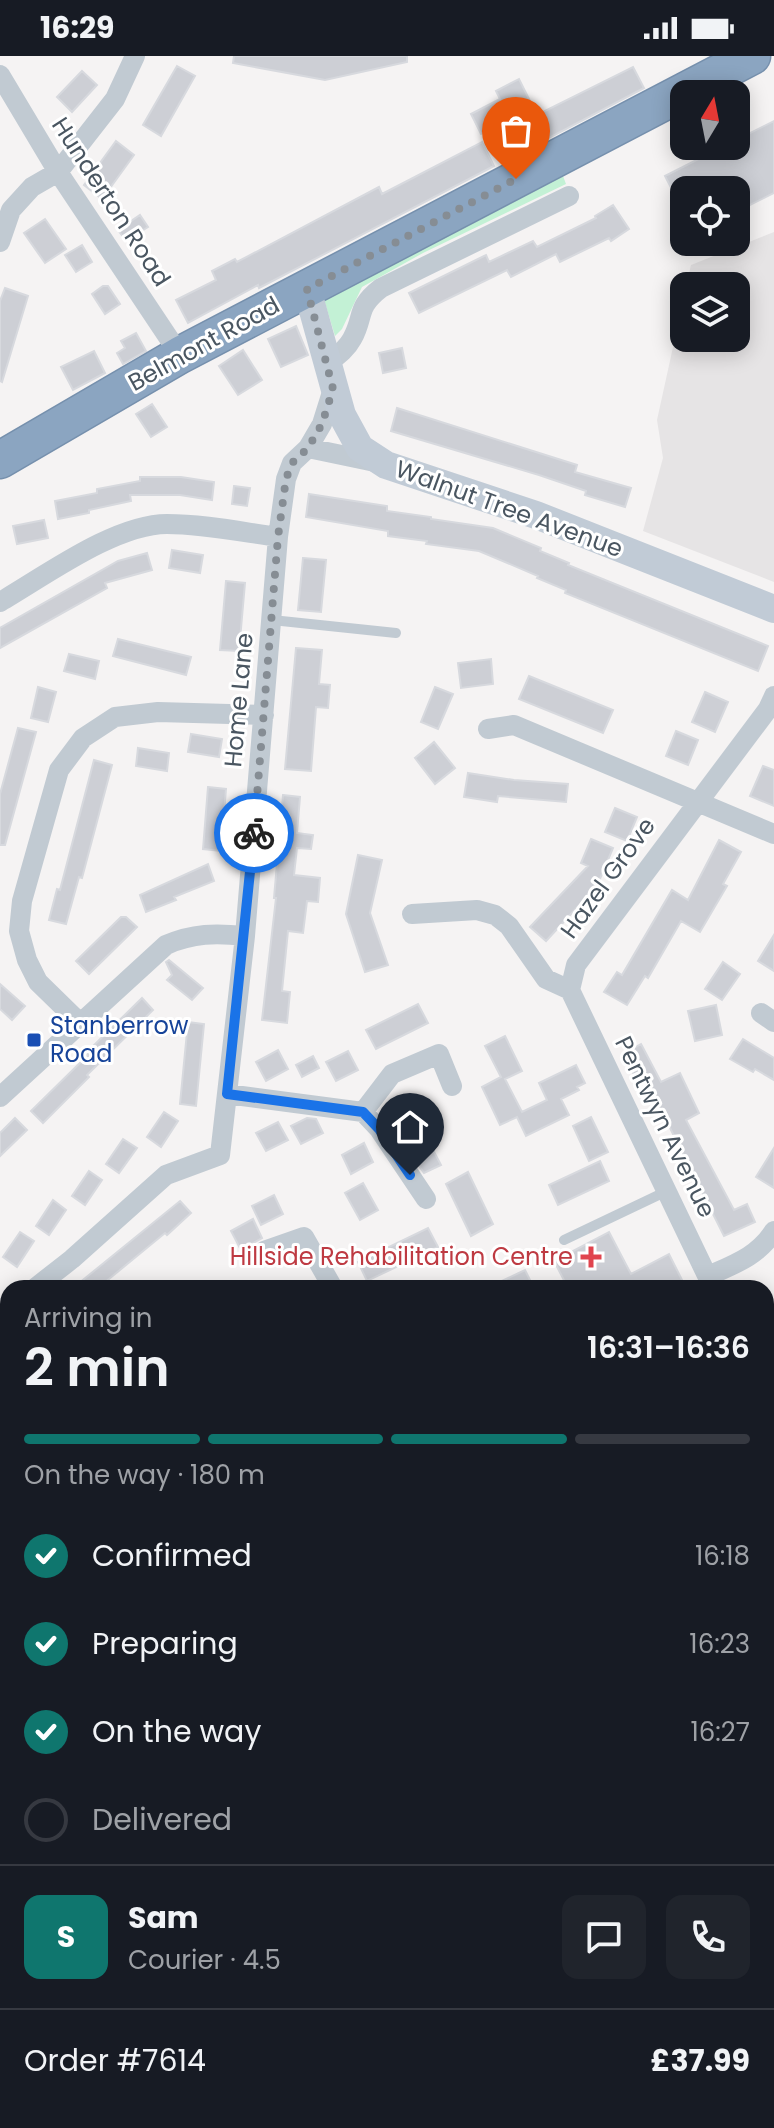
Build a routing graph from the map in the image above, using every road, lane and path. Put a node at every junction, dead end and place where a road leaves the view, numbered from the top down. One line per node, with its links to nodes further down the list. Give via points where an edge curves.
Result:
1 (135, 56): 4 (street, via 115,99)
2 (752, 56): 7 (highway, Belmont Road)
3 (0, 75): 4 (street, Hunderton Road)
4 (58, 172): 6 (street, via 32,187 11,210); 8 (street, Hunderton Road)
5 (569, 196): 9 (street, via 381,288 360,310 354,337)
6 (0, 242)
7 (307, 289): 8 (highway, Belmont Road); 9 (street, Walnut Tree Avenue)
8 (180, 355): 11 (highway, Belmont Road)
9 (331, 376): 10 (street, Home Lane, via 322,424); 12 (street, Walnut Tree Avenue, via 342,415 360,448)
10 (308, 448): 12 (street); 13 (street, Home Lane, via 292,463 286,479)
11 (0, 460)
12 (386, 465): 15 (street, Walnut Tree Avenue, via 536,515)
13 (278, 537): 14 (street, via 166,524 139,528 108,539); 16 (street, Home Lane)
14 (0, 602)
15 (774, 609)
16 (272, 620): 17 (lane); 19 (street, Home Lane)
17 (396, 633)
18 (774, 696): 21 (street, Hazel Grove)
19 (264, 715): 24 (street, Home Lane); 26 (street, via 158,712 115,717 83,738 59,770 22,901 19,931 38,982)
20 (488, 729): 21 (street, Hazel Grove, via 514,725)
21 (697, 801): 22 (street, Hazel Grove); 25 (street, Hazel Grove, via 576,965)
22 (774, 834)
23 (412, 914): 25 (street, via 477,910 495,915 509,926 546,979)
24 (245, 936): 26 (street, via 211,933 166,945); 28 (street, Home Lane)
25 (570, 990): 31 (street, Pentwyn Avenue)
26 (82, 1025): 29 (street)
27 (452, 1086): 30 (street, via 439,1054 392,1074)
28 (227, 1094): 30 (street); 36 (street, Home Lane, via 220,1155 166,1175)
29 (0, 1097)
30 (363, 1112): 32 (street)
31 (667, 1191): 34 (lane); 38 (street, Pentwyn Avenue)
32 (426, 1199)
33 (774, 1231): 39 (street, via 750,1258)
34 (564, 1240)
35 (264, 1251): 37 (street, via 304,1237)
36 (49, 1280)
37 (328, 1280)
38 (710, 1280)
39 (714, 1280)

